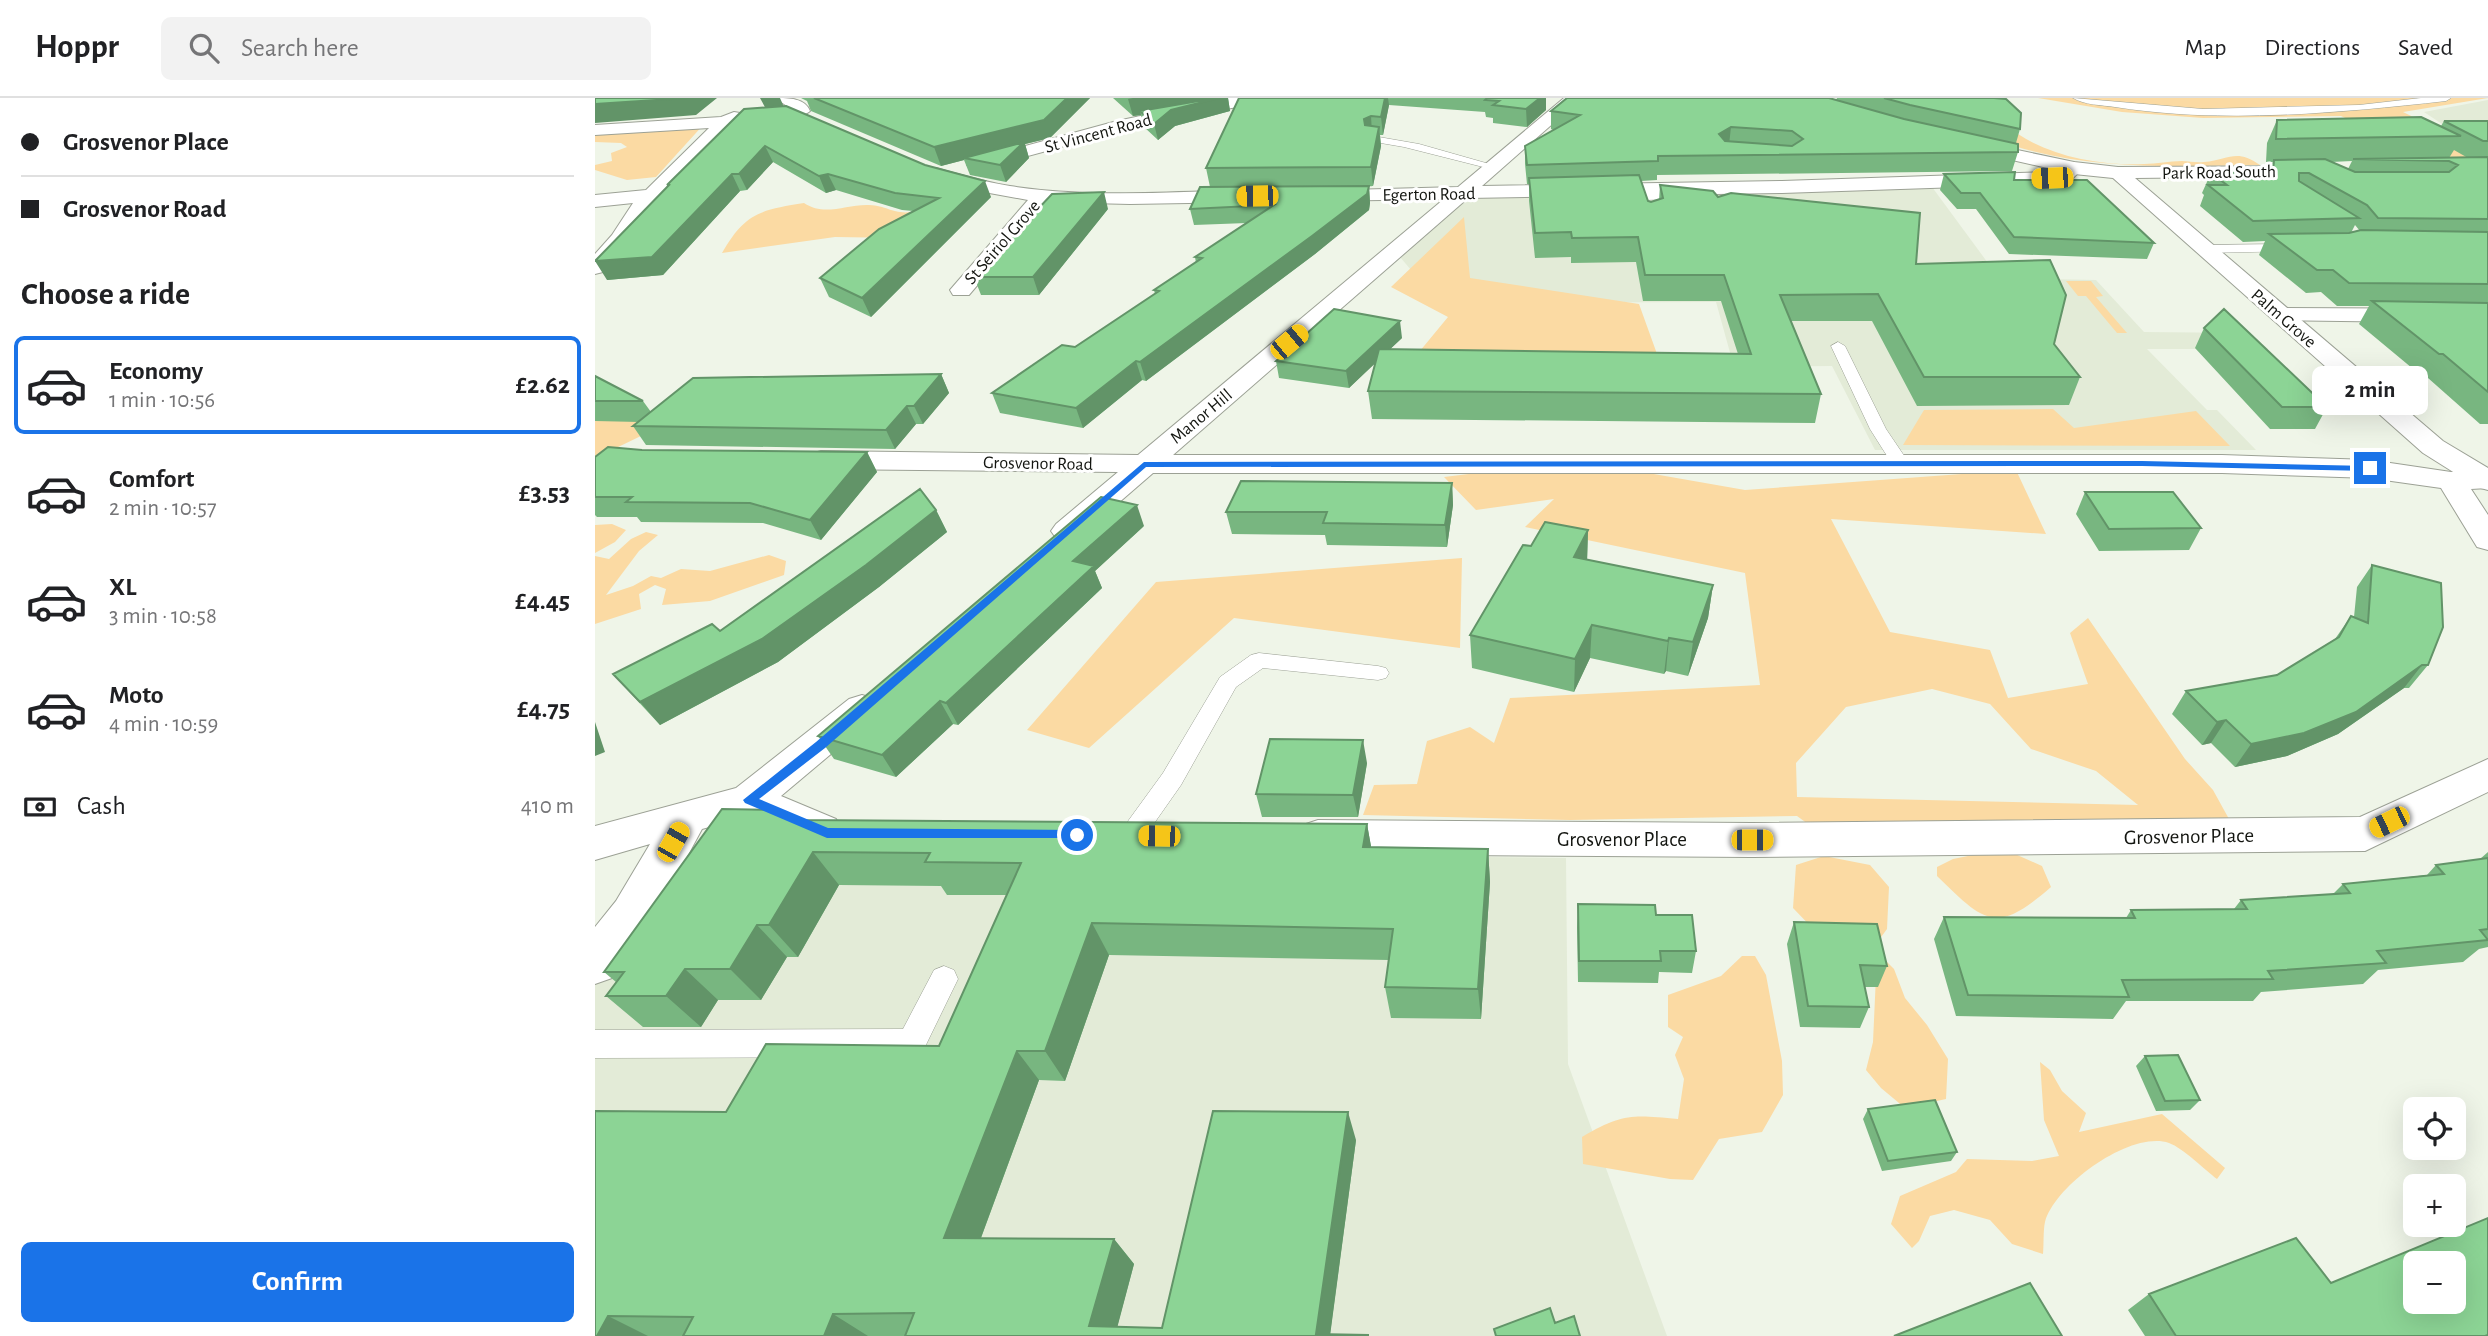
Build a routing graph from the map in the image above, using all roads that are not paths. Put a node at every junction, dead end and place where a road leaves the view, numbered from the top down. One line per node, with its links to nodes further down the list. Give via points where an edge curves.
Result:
1 (783, 98): 8 (street, via 803,109)
2 (1260, 98): 19 (street, St Vincent Road, via 1161,116)
3 (2078, 98): 6 (lane, via 2203,112)
4 (2446, 98): 6 (lane)
5 (1563, 102): 15 (street, Manor Hill)
6 (2359, 108): 9 (lane)
7 (733, 113): 8 (street); 11 (street); 25 (street)
8 (796, 113): 10 (street)
9 (2383, 120)
10 (820, 124)
11 (595, 130)
12 (1941, 138): 17 (street, Park Road South)
13 (1373, 139): 15 (lane, via 1411,144)
14 (915, 165): 19 (street)
15 (1495, 167): 22 (street, Manor Hill)
16 (1769, 167): 21 (street)
17 (2074, 168): 18 (street, Park Road South); 21 (street, Egerton Road, via 2052,178)
18 (2118, 173): 20 (street, Park Road South, via 2313,171); 31 (street, Palm Grove)
19 (939, 176): 23 (street, via 984,188)
20 (2337, 176)
21 (1782, 187): 27 (street, Egerton Road)
22 (1464, 194): 24 (street, Egerton Road); 27 (street, Egerton Road); 39 (street, Manor Hill)
23 (1044, 195): 26 (street); 33 (street, St Seiriol Grove)
24 (1302, 195)
25 (650, 196): 28 (street); 32 (street)
26 (1262, 196)
27 (1646, 199): 29 (lane, via 1710,195)
28 (595, 201)
29 (1714, 205)
30 (2311, 248): 31 (lane)
31 (2203, 249): 34 (street, Palm Grove)
32 (595, 267)
33 (961, 290)
34 (2281, 315): 35 (street); 40 (street, Palm Grove, via 2433,447)
35 (2488, 316)
36 (1838, 346): 38 (lane, via 1878,429)
37 (795, 460): 39 (street, Grosvenor Road)
38 (1900, 463): 39 (street, Grosvenor Road); 41 (street, Grosvenor Road, via 2370,468)
39 (1144, 464): 43 (street, Manor Hill)
40 (2487, 480): 41 (street, Grosvenor Road)
41 (2451, 481): 42 (street)
42 (2488, 540)
43 (1050, 546)
44 (1378, 673): 51 (lane, via 1259,660 1228,682 1172,779)
45 (883, 690): 47 (street)
46 (2488, 774): 53 (street, Grosvenor Place, via 2365,834 1752,840)
47 (749, 800): 48 (street); 49 (street, via 827,833)
48 (687, 818): 54 (street); 55 (street, via 632,915)
49 (855, 833)
50 (1090, 835): 51 (street)
51 (1132, 835): 52 (street)
52 (1173, 836)
53 (1284, 836)
54 (595, 843)
55 (595, 963)
56 (944, 979): 57 (lane, via 911,1043)
57 (595, 1044)

